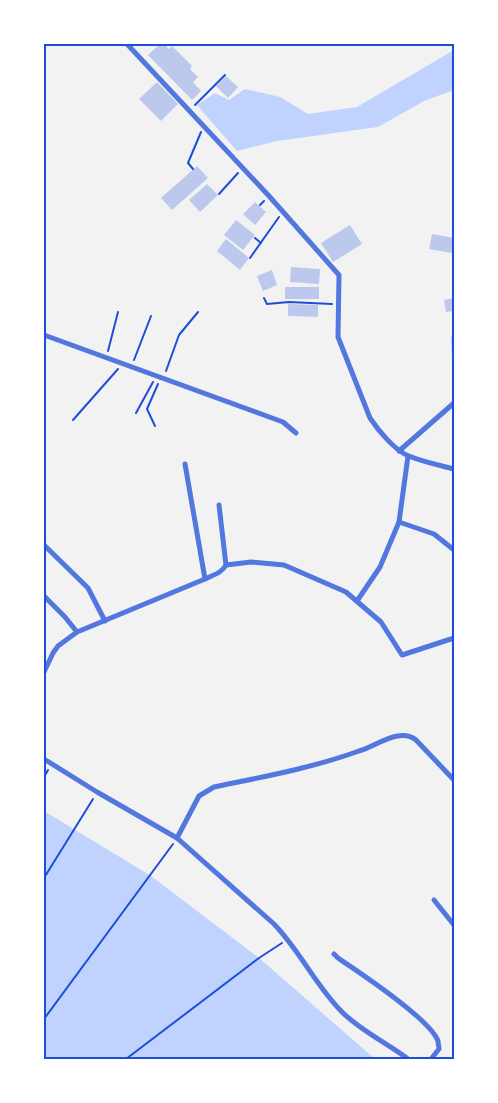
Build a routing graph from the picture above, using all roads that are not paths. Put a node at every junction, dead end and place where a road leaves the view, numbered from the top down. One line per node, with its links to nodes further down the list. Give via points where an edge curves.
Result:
1 (127, 44): 5 (street, via 339,275 338,337 370,418)
2 (44, 335): 4 (street, via 283,422)
3 (454, 403): 5 (street)
4 (296, 433)
5 (399, 451): 6 (street)
6 (408, 456): 8 (street); 10 (street)
7 (185, 464): 14 (street)
8 (454, 469)
9 (219, 505): 13 (street)
10 (399, 522): 12 (street, via 434,534); 16 (street, via 380,567)
11 (44, 545): 17 (street, via 88,588)
12 (454, 550)
13 (226, 564): 14 (street, via 221,572); 16 (street, via 284,565 346,592)
14 (204, 579): 17 (street)
15 (44, 596): 18 (street)
16 (357, 601): 19 (street, via 380,622 402,655)
17 (105, 621): 18 (street)
18 (76, 632): 20 (street, via 53,653)
19 (454, 638)
20 (44, 672)
21 (44, 759): 23 (street)
22 (454, 780): 23 (street, via 416,740 400,734 326,763 214,787 199,796)
23 (177, 838): 27 (street, via 274,924 343,1012)
24 (434, 900): 25 (street)
25 (454, 925)
26 (334, 954): 28 (street, via 371,979 424,1023 438,1041 439,1049)
27 (408, 1059)
28 (431, 1059)

